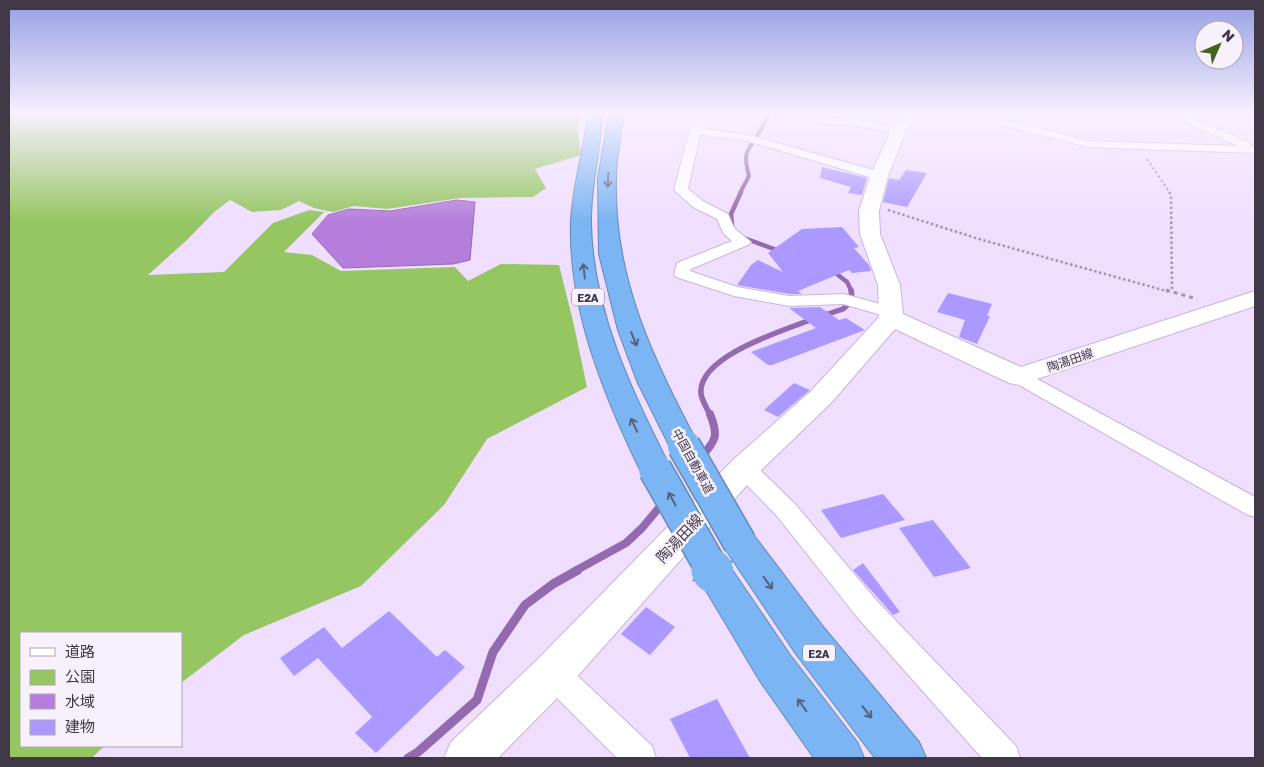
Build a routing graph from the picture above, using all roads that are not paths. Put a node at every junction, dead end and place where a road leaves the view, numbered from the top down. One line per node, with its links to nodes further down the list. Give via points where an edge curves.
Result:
1 (590, 150): 15 (highway, E2A, one-way to 1, bridge, via 775,668 713,572 655,469 616,386 596,332 581,254 581,222)
2 (611, 150): 16 (highway, 中国自動車道 / E2A, one-way to 16, bridge, via 607,179 610,254 630,330 650,381 740,543 810,640)
3 (691, 150): 8 (street, via 680,190 723,217 728,230 743,242 683,266 682,274 734,291 789,301 851,301)
4 (791, 150): 6 (street)
5 (895, 150): 6 (main road)
6 (879, 176): 8 (main road, via 870,205 870,234 889,285)
7 (1255, 298): 9 (main road, 陶湯田線)
8 (891, 315): 9 (main road); 10 (main road, 陶湯田線, via 876,337 821,397)
9 (1019, 377): 11 (street)
10 (744, 468): 12 (main road, 陶湯田線); 17 (street, via 786,510 867,609)
11 (1255, 508)
12 (553, 673): 13 (main road, 陶湯田線); 14 (street)
13 (466, 758)
14 (640, 758)
15 (841, 758)
16 (904, 758)
17 (1004, 758)

